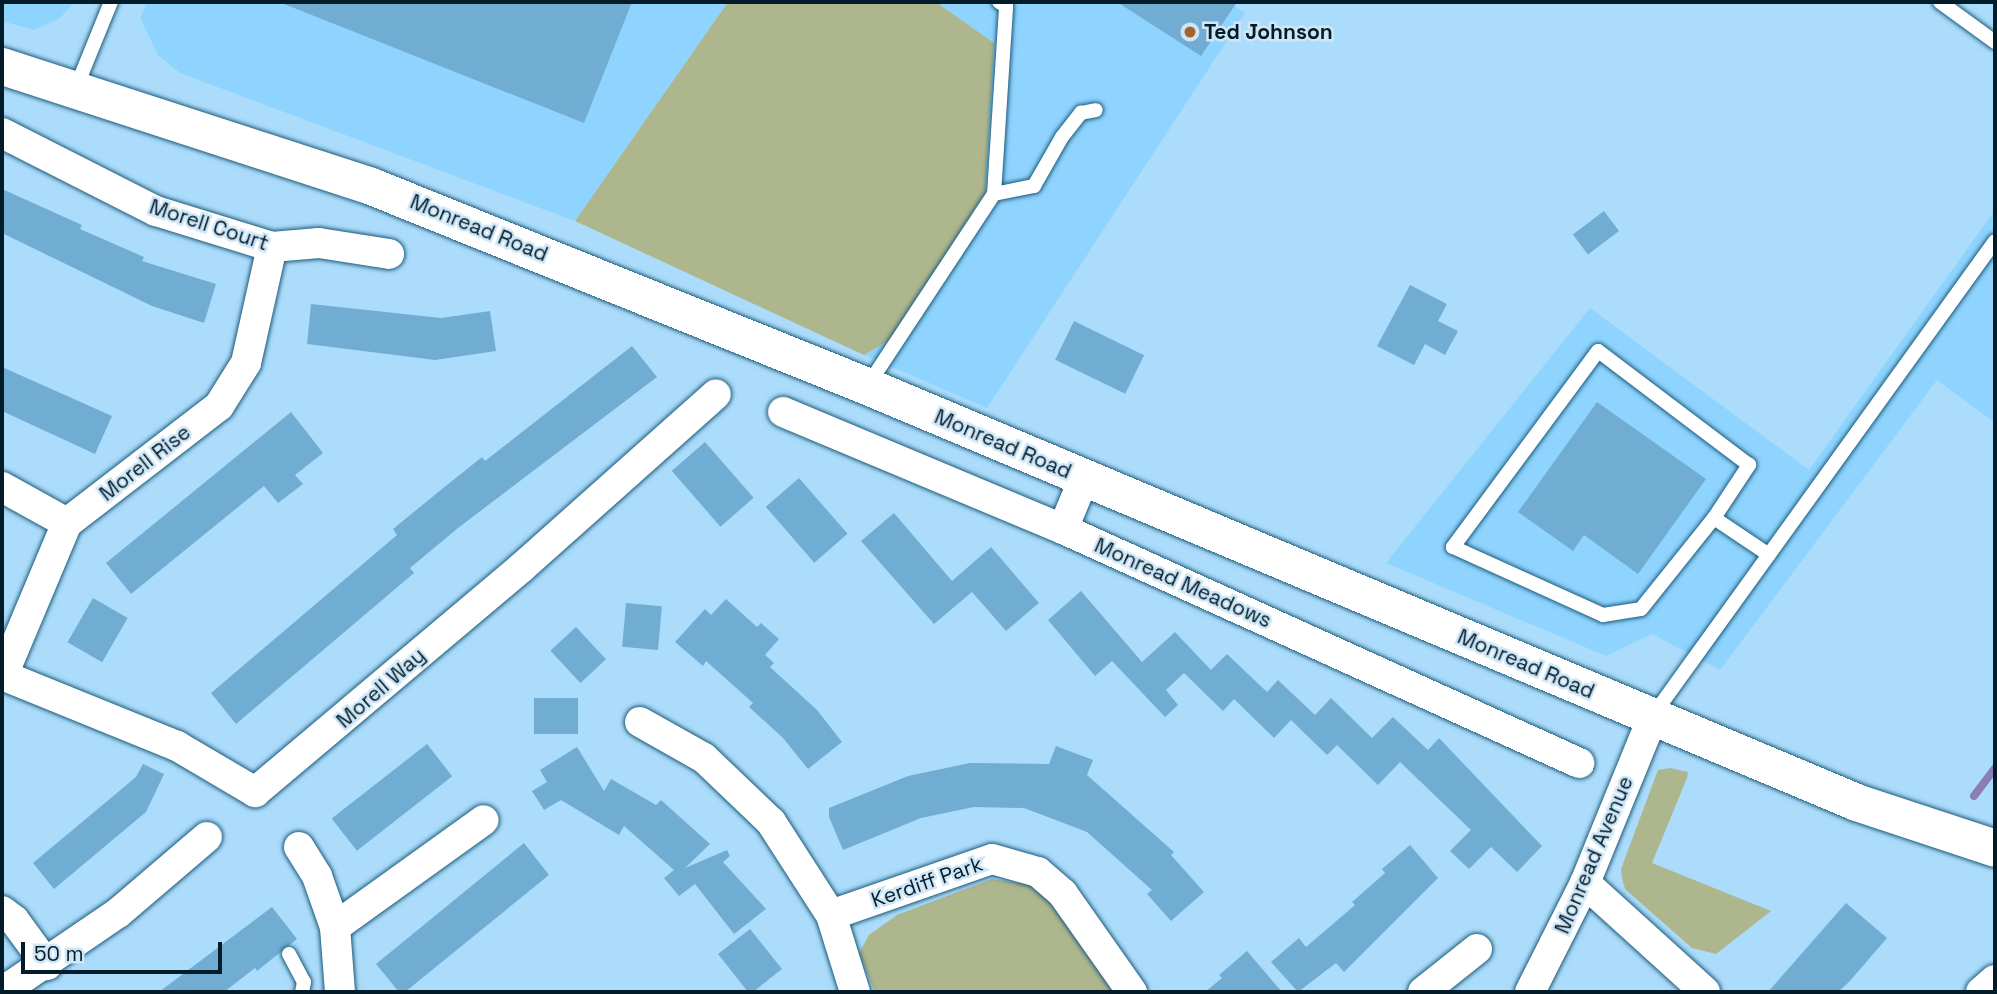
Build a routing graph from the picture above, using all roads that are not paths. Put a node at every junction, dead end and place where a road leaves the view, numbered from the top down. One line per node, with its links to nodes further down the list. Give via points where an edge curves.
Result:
1 (111, 2): 6 (lane)
2 (999, 2): 9 (lane, via 1006,6)
3 (1940, 2): 4 (lane)
4 (1995, 42)
5 (2, 66): 6 (street, Monread Road)
6 (76, 88): 13 (street, Monread Road, via 371,186)
7 (1096, 110): 9 (lane, via 1081,113 1034,186)
8 (2, 133): 11 (street, Morell Court, via 156,211)
9 (994, 194): 13 (lane)
10 (1995, 241): 21 (lane)
11 (272, 247): 12 (street, Morell Court, via 319,243); 19 (street, Morell Rise, via 246,363 219,406)
12 (389, 254)
13 (867, 386): 16 (street, Monread Road)
14 (716, 394): 22 (street, Morell Way, via 511,576 255,792 177,746)
15 (783, 412): 20 (street, Monread Meadows)
16 (1084, 478): 20 (street); 23 (street, Monread Road)
17 (2, 487): 19 (street)
18 (1714, 518): 18 (lane, via 1641,609 1603,615 1454,547 1598,351 1749,465); 21 (lane)
19 (67, 523): 22 (street, Morell Rise)
20 (1063, 528): 25 (street, Monread Meadows)
21 (1769, 555): 23 (lane)
22 (2, 675)
23 (1653, 716): 28 (street, Monread Road, via 1856,802); 30 (street, Monread Avenue)
24 (640, 722): 32 (street, via 704,758 771,822)
25 (1579, 763)
26 (484, 820): 33 (street)
27 (207, 837): 36 (street)
28 (1994, 845)
29 (299, 847): 33 (street, via 317,876)
30 (1585, 883): 44 (street, Monread Avenue); 45 (street)
31 (2, 911): 36 (street)
32 (831, 915): 41 (street); 42 (street, Kerdiff Park, via 992,859 1038,872 1063,894)
33 (335, 927): 40 (street)
34 (1477, 949): 43 (street)
35 (289, 954): 39 (lane, via 304,982)
36 (47, 965): 38 (street)
37 (1995, 980): 46 (street)
38 (2, 992)
39 (302, 992)
40 (340, 992)
41 (855, 992)
42 (1132, 992)
43 (1423, 992)
44 (1530, 992)
45 (1705, 992)
46 (1981, 992)

